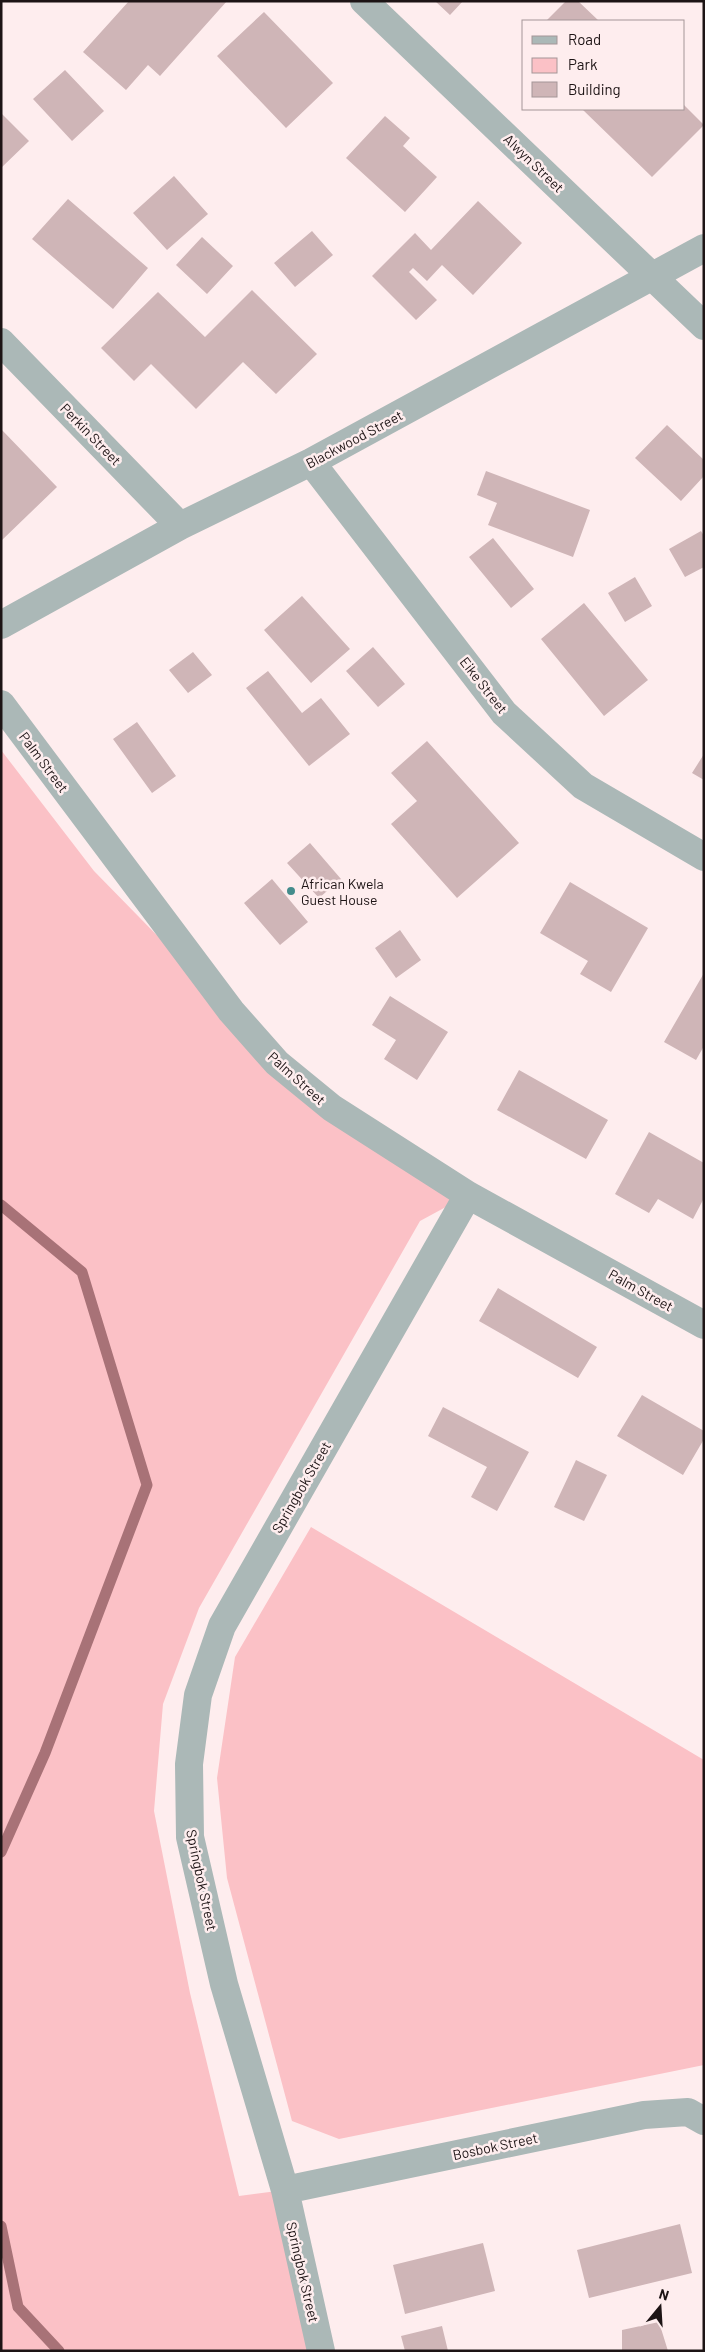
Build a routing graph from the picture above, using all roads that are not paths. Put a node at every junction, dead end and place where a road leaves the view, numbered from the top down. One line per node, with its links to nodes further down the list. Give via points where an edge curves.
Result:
1 (364, 1): 3 (street, Alwyn Street)
2 (704, 248): 3 (street, Blackwood Street)
3 (653, 277): 4 (street, Alwyn Street); 6 (street, Blackwood Street)
4 (704, 326)
5 (1, 342): 7 (street, Perkin Street)
6 (311, 462): 7 (street, Blackwood Street); 10 (street, Eike Street, via 504,712 583,786)
7 (180, 526): 8 (street, Blackwood Street)
8 (1, 625)
9 (1, 704): 11 (street, Palm Street, via 231,1011 277,1063 332,1108)
10 (704, 857)
11 (468, 1195): 12 (street, Palm Street); 14 (street, Springbok Street, via 222,1626 198,1695 189,1764 190,1837 224,1984)
12 (704, 1325)
13 (704, 2121): 14 (street, Bosbok Street, via 688,2112 644,2115)
14 (285, 2190): 15 (street, Springbok Street)
15 (321, 2351)

